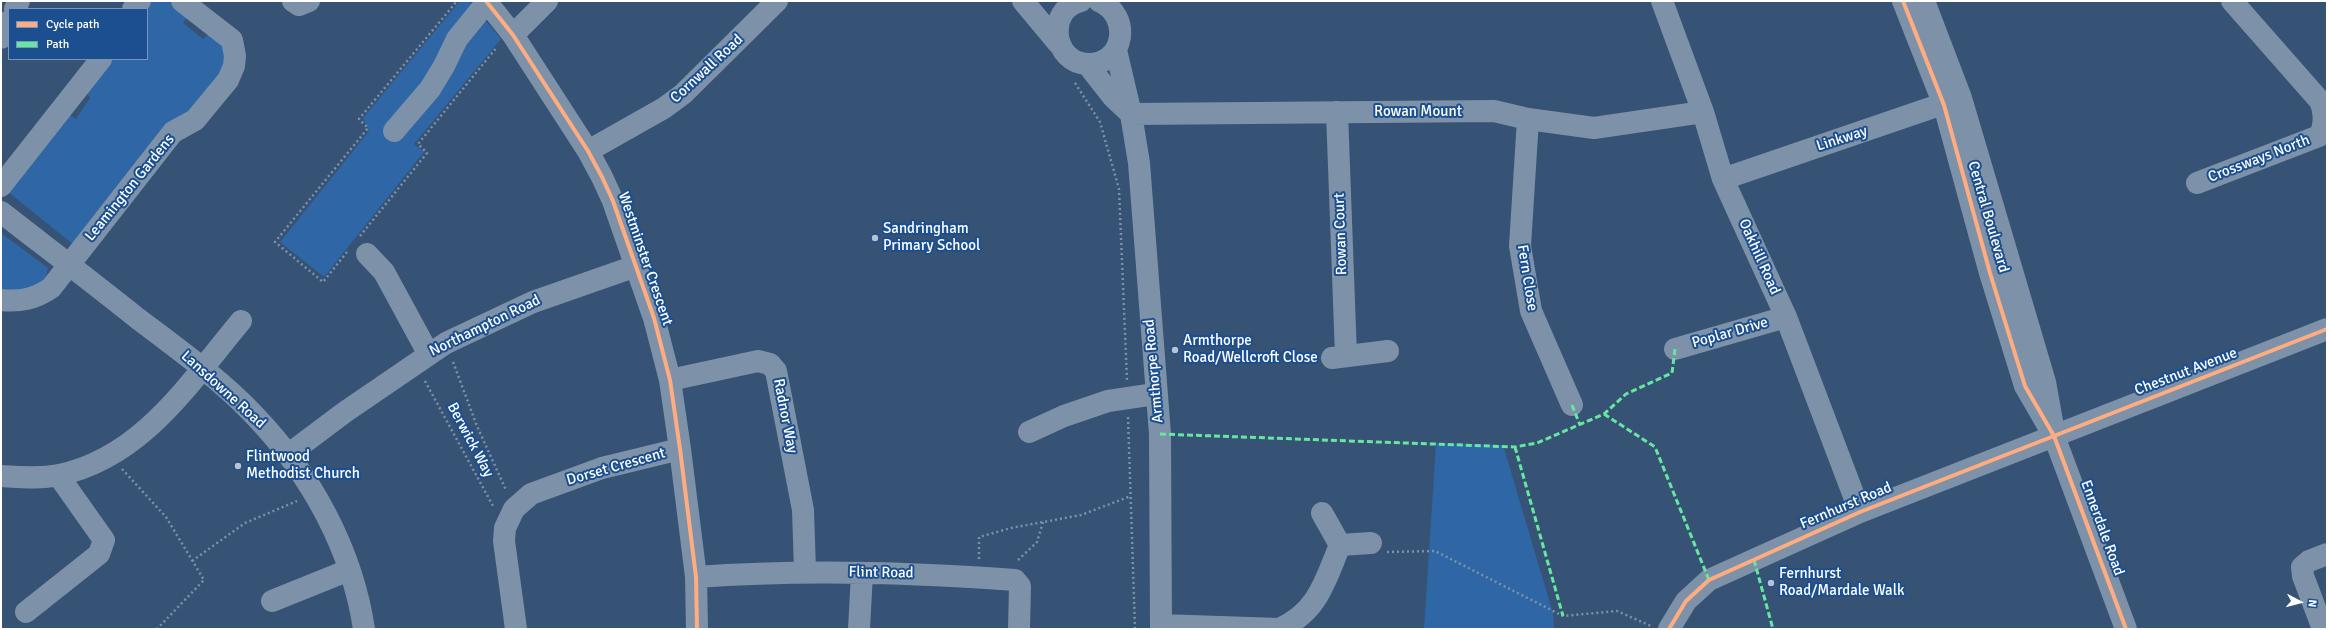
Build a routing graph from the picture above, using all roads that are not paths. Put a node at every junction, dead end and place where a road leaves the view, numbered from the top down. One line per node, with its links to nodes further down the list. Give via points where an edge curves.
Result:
1 (182, 1): 34 (street, Leamington Gardens, via 232,40 235,56 228,80 195,120 173,132)
2 (293, 1): 3 (street, via 299,5)
3 (309, 1)
4 (547, 1): 16 (street)
5 (777, 1): 28 (street, Cornwall Road, via 683,94 664,108)
6 (1024, 1): 18 (street)
7 (1034, 1): 13 (street)
8 (1662, 1): 24 (street, Oakhill Road)
9 (1903, 1): 22 (street, Central Boulevard)
10 (1924, 1): 22 (street, Central Boulevard)
11 (2232, 1): 30 (street, Crossways North, via 2320,101 2324,108 2322,131 2318,136)
12 (487, 2): 16 (street, Westminster Crescent); 27 (street, via 457,39 430,89)
13 (1075, 3): 18 (street, via 1060,17 1057,29)
14 (1108, 4): 19 (street, via 1120,21 1121,35)
15 (8, 23): 17 (street)
16 (512, 33): 28 (street, Westminster Crescent)
17 (1, 38)
18 (1058, 43): 21 (street, via 1065,54 1077,62)
19 (1116, 50): 21 (street, via 1106,60); 25 (street, Armthorpe Road)
20 (100, 60): 31 (street)
21 (1079, 70): 25 (street)
22 (1952, 101): 29 (street, Linkway); 48 (street, Central Boulevard, via 2000,270 2025,386)
23 (1337, 112): 25 (street, Rowan Mount); 26 (street, Rowan Mount, via 1494,111); 41 (street, Rowan Court, via 1339,357)
24 (1703, 112): 26 (street, Rowan Mount, via 1594,128); 29 (street, Oakhill Road)
25 (1131, 114): 45 (street, Armthorpe Road, via 1139,163)
26 (1528, 119): 46 (street, Fern Close, via 1520,246 1531,311)
27 (394, 131)
28 (588, 151): 35 (street, Westminster Crescent, via 613,201)
29 (1723, 178): 37 (street, Oakhill Road)
30 (2198, 183)
31 (1, 186)
32 (1, 212): 34 (street, Lansdowne Road)
33 (357, 248): 42 (street, via 384,272)
34 (68, 264): 36 (street, Leamington Gardens, via 51,288 34,298); 43 (street, Lansdowne Road)
35 (636, 266): 42 (street, Northampton Road, via 534,302); 44 (street, Westminster Crescent, via 654,318)
36 (1, 300)
37 (1786, 317): 40 (street, Poplar Drive); 53 (street, Oakhill Road)
38 (241, 321): 43 (street)
39 (2327, 330): 48 (street, Chestnut Avenue)
40 (1675, 349)
41 (1388, 351)
42 (429, 353): 50 (street, Northampton Road)
43 (202, 368): 50 (street, Lansdowne Road, via 255,416); 52 (street, via 161,418 138,439 88,467)
44 (670, 380): 49 (street, Westminster Crescent); 59 (street, Radnor Way, via 758,361 770,364 776,371 803,510)
45 (1155, 394): 47 (street, via 1108,402 1064,416); 64 (street, Armthorpe Road, via 1160,441)
46 (1572, 405)
47 (1029, 432)
48 (2054, 436): 53 (street, Fernhurst Road); 71 (street, Ennerdale Road)
49 (680, 449): 61 (street, Westminster Crescent); 66 (street, Dorset Crescent, via 602,468 531,494 510,519 504,541)
50 (289, 454): 58 (street, Lansdowne Road, via 315,493)
51 (1, 476): 52 (street)
52 (58, 476): 63 (street, via 104,540 103,547 99,554)
53 (1860, 512): 70 (street, Fernhurst Road, via 1709,580 1686,601)
54 (1322, 513): 56 (street)
55 (1371, 543): 56 (street)
56 (1340, 545): 64 (street, via 1323,586 1306,612 1294,622 1279,629)
57 (2327, 554): 72 (street, via 2309,561 2302,567)
58 (350, 570): 62 (street); 65 (street, Lansdowne Road)
59 (806, 571): 60 (street, Flint Road); 61 (street, Flint Road)
60 (862, 573): 68 (street); 69 (street, Flint Road, via 930,573 1015,580 1020,586)
61 (696, 577): 67 (street, Westminster Crescent)
62 (272, 601)
63 (26, 612)
64 (1161, 627)
65 (364, 629)
66 (516, 629)
67 (697, 629)
68 (859, 629)
69 (1019, 629)
70 (1669, 629)
71 (2126, 629)
72 (2323, 629)

